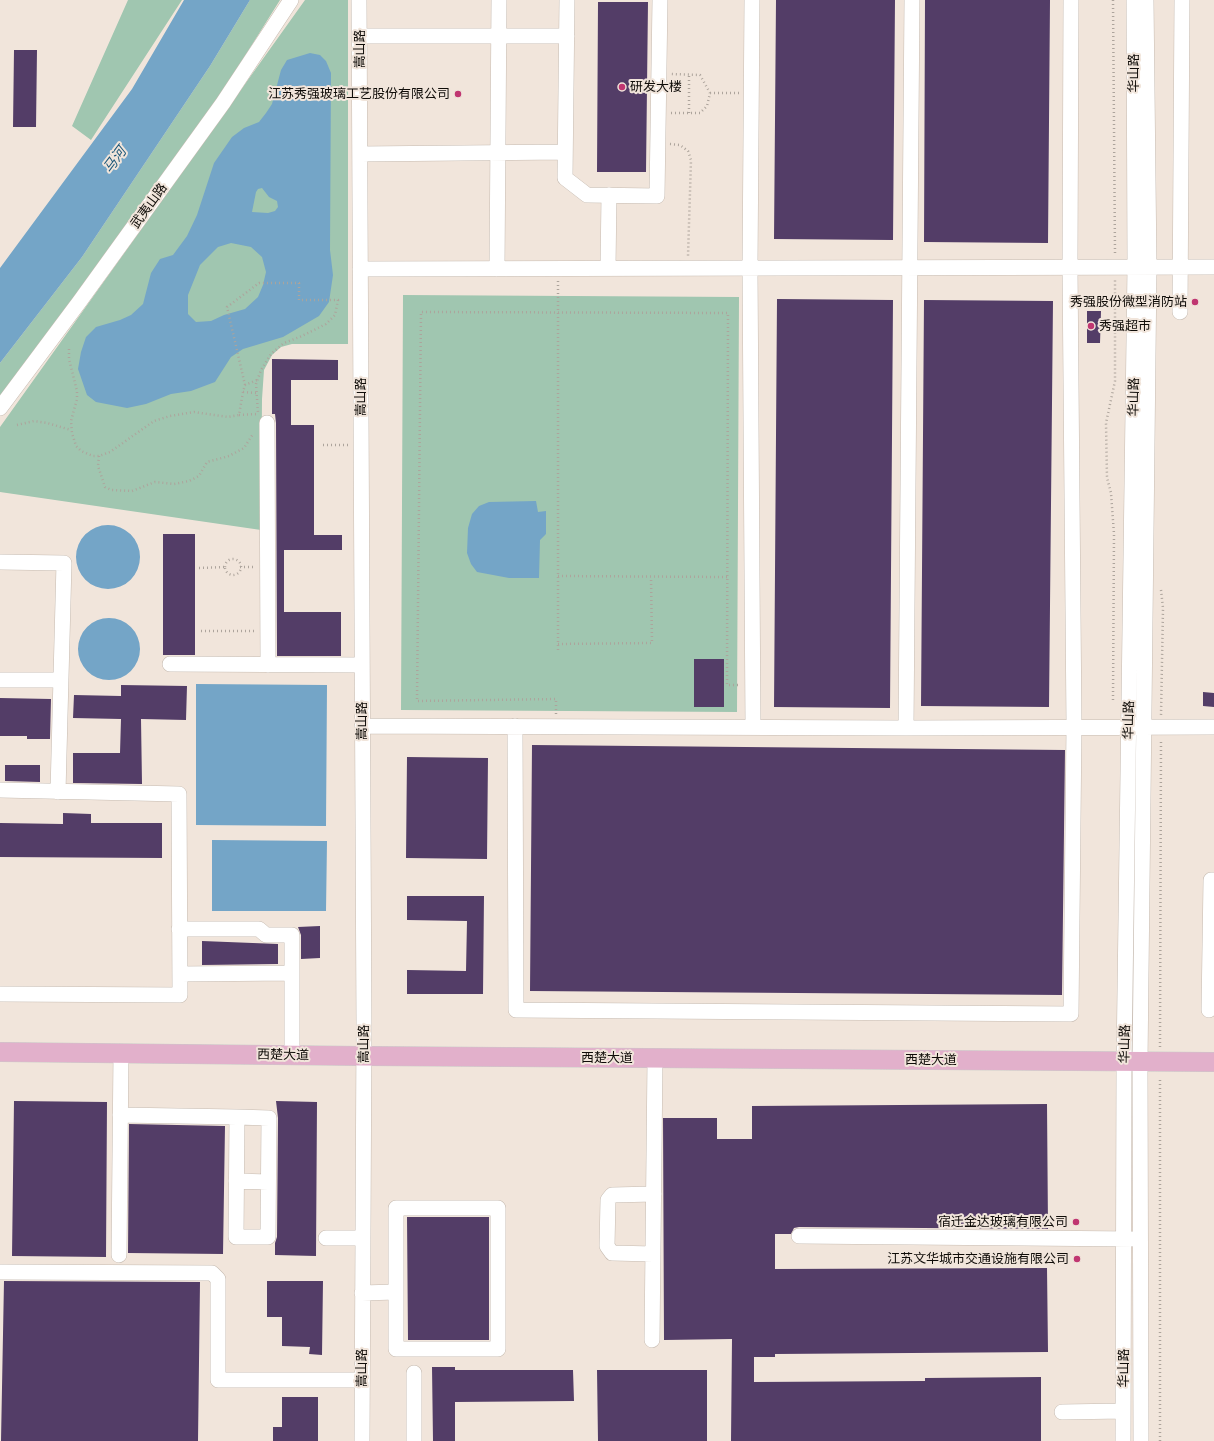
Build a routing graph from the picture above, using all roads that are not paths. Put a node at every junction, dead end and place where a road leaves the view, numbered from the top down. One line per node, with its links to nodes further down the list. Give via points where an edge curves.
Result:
1 (291, 0): 29 (street, 武夷山路, via 223,103 80,302)
2 (359, 0): 12 (street, 嵩山路)
3 (498, 0): 13 (street)
4 (567, 0): 14 (street)
5 (660, 0): 18 (street, via 657,196)
6 (752, 0): 22 (street)
7 (912, 0): 23 (street)
8 (1071, 0): 24 (street)
9 (1134, 0): 19 (street, 华山路)
10 (1146, 0): 19 (street, 华山路)
11 (1182, 0): 25 (street)
12 (360, 36): 13 (street); 17 (street, 嵩山路)
13 (498, 36): 14 (street); 15 (street)
14 (567, 36): 16 (street)
15 (498, 152): 16 (street); 17 (street); 27 (street)
16 (565, 152): 18 (street, via 565,178 587,195)
17 (360, 154): 26 (street, 嵩山路)
18 (609, 195): 21 (street)
19 (1142, 267): 24 (street); 25 (street); 41 (street, 华山路); 42 (street, 华山路)
20 (1214, 267): 25 (street)
21 (608, 268): 22 (street); 27 (street)
22 (750, 268): 23 (street); 40 (street)
23 (910, 268): 24 (street); 44 (street)
24 (1070, 268): 39 (street)
25 (1180, 268): 28 (street)
26 (360, 269): 27 (street); 34 (street, 嵩山路)
27 (497, 269)
28 (1180, 312)
29 (0, 408)
30 (259, 422): 33 (street)
31 (0, 562): 36 (street, via 64,563)
32 (170, 664): 33 (street)
33 (268, 665): 34 (street)
34 (362, 666): 37 (street, 嵩山路)
35 (0, 680): 36 (street)
36 (61, 680): 46 (street)
37 (362, 726): 38 (street); 56 (street, 嵩山路)
38 (515, 726): 39 (street, via 516,1010 1071,1014); 40 (street)
39 (1074, 726): 41 (street); 44 (street)
40 (753, 727): 44 (street)
41 (1129, 727): 42 (street); 58 (street, 华山路)
42 (1145, 727): 43 (street); 58 (street, 华山路)
43 (1214, 727)
44 (906, 728)
45 (0, 790): 46 (street)
46 (58, 792): 48 (street, via 179,794)
47 (1214, 880): 52 (street, via 1211,880)
48 (180, 929): 49 (street, via 259,929 266,935 292,935); 50 (street)
49 (292, 973): 50 (street); 55 (street)
50 (180, 974): 51 (street, via 180,995)
51 (0, 994)
52 (1209, 1010)
53 (0, 1052): 54 (main road, 西楚大道)
54 (121, 1054): 55 (main road, 西楚大道); 60 (street)
55 (292, 1056): 56 (main road, 西楚大道)
56 (364, 1056): 57 (main road, 西楚大道); 67 (street, 嵩山路)
57 (655, 1059): 58 (main road, 西楚大道); 64 (street)
58 (1132, 1062): 59 (main road, 西楚大道); 68 (street, 华山路); 69 (street, 华山路)
59 (1214, 1062)
60 (120, 1115): 61 (street); 71 (street)
61 (236, 1117): 62 (street); 63 (street, via 269,1118)
62 (236, 1181): 63 (street); 63 (street, via 236,1237 268,1237)
63 (268, 1182)
64 (654, 1194): 70 (street); 70 (street, via 612,1195 608,1200 607,1246 612,1253)
65 (798, 1236): 68 (street)
66 (326, 1238): 67 (street)
67 (363, 1238): 74 (street, 嵩山路)
68 (1124, 1239): 69 (street); 78 (street, 华山路)
69 (1141, 1239): 83 (street, 华山路)
70 (653, 1254): 75 (street)
71 (120, 1255)
72 (0, 1272): 77 (street, via 212,1273 218,1278 218,1380)
73 (396, 1292): 73 (street, via 396,1208 498,1208 498,1350 396,1350); 74 (street)
74 (362, 1293): 77 (street, 嵩山路)
75 (652, 1340)
76 (414, 1373): 81 (street)
77 (362, 1380): 80 (street, 嵩山路)
78 (1124, 1411): 79 (street); 82 (street, 华山路)
79 (1062, 1412)
80 (362, 1441)
81 (414, 1441)
82 (1123, 1441)
83 (1141, 1441)

